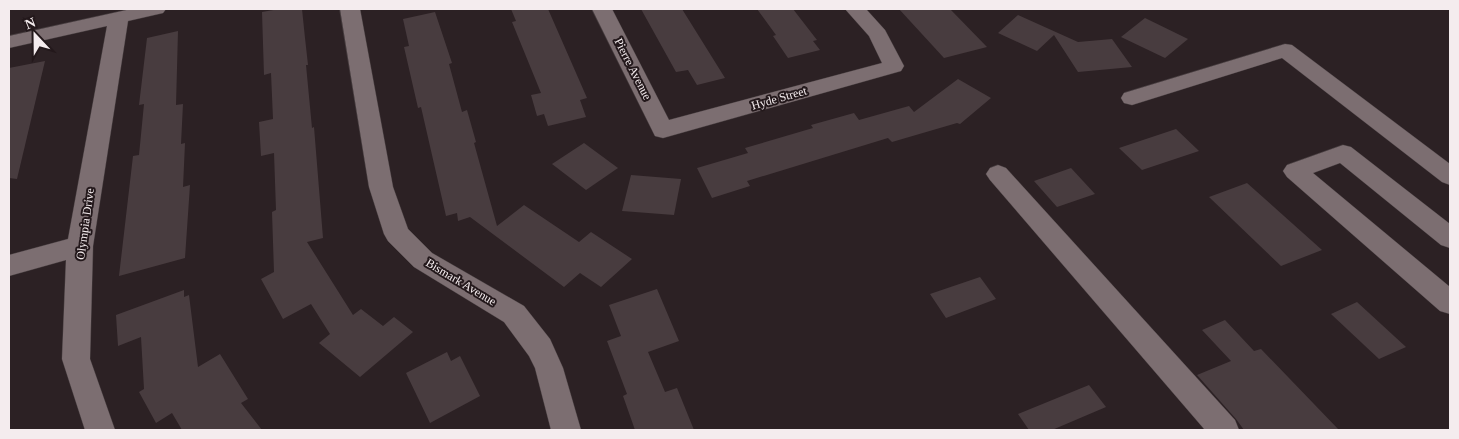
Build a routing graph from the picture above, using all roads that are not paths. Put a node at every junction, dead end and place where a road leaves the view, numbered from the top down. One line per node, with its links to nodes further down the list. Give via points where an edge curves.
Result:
1 (156, 9): 5 (street)
2 (350, 9): 16 (street, Bismark Avenue, via 381,187 397,234 423,260 514,314 540,348 549,368)
3 (602, 9): 8 (street, Pierre Avenue)
4 (855, 9): 8 (street, Hyde Street, via 878,34 894,66)
5 (119, 16): 6 (street); 12 (street, Olympia Drive)
6 (9, 42)
7 (1132, 98): 10 (street, via 1285,50)
8 (663, 130)
9 (998, 174): 17 (street)
10 (1450, 176)
11 (1450, 238): 14 (street, via 1343,153 1295,171)
12 (80, 246): 13 (street); 15 (street, Olympia Drive, via 76,359)
13 (9, 265)
14 (1450, 303)
15 (100, 430)
16 (566, 430)
17 (1224, 430)

